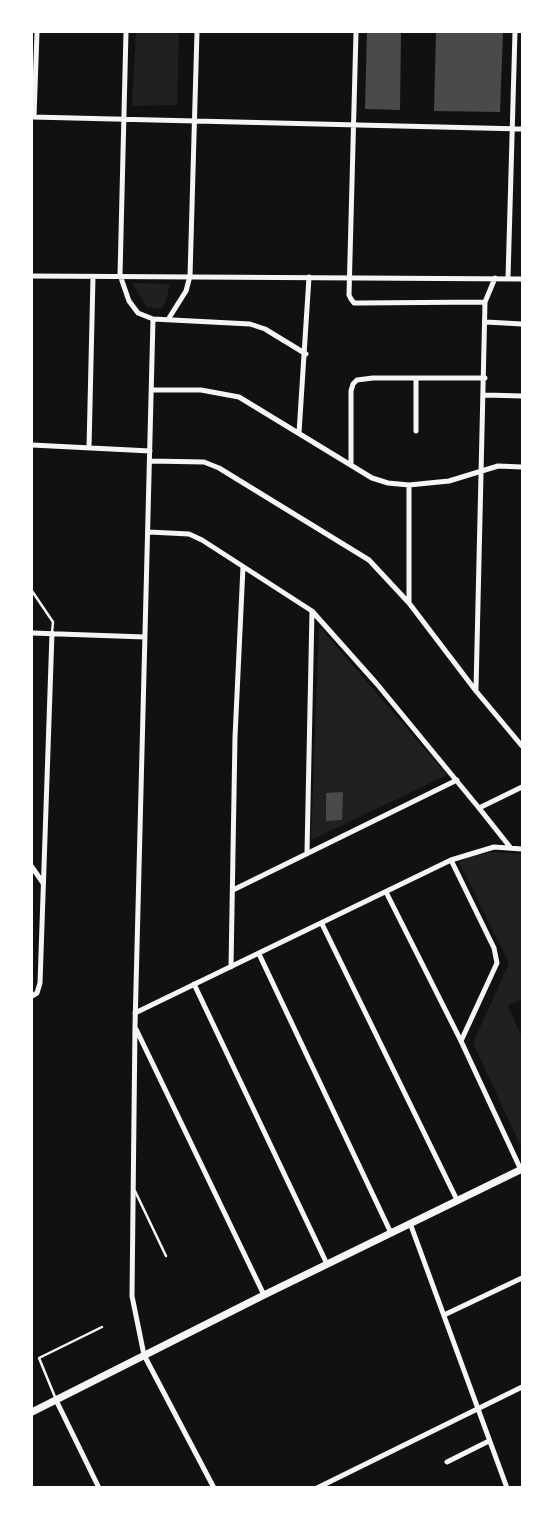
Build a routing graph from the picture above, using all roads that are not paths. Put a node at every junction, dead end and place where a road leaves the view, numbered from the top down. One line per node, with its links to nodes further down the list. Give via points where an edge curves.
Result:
1 (37, 32): 6 (street)
2 (127, 32): 7 (street)
3 (197, 32): 8 (street)
4 (356, 32): 9 (street)
5 (515, 32): 10 (street)
6 (33, 117): 7 (street)
7 (124, 120): 8 (street); 12 (street)
8 (194, 123): 9 (street); 14 (street)
9 (355, 125): 10 (street); 17 (street)
10 (514, 129): 11 (street); 19 (street)
11 (523, 129)
12 (120, 275): 14 (street); 15 (street); 23 (street, via 129,301 138,313)
13 (32, 276): 15 (street)
14 (190, 276): 16 (street); 22 (street)
15 (93, 277): 35 (street)
16 (309, 277): 17 (street); 26 (street)
17 (350, 277): 18 (street); 21 (street, via 349,295 354,303)
18 (495, 278): 19 (street); 21 (street)
19 (508, 278): 20 (street)
20 (523, 279)
21 (485, 302): 24 (street)
22 (169, 318): 23 (street); 26 (street, via 250,324)
23 (153, 319): 29 (street)
24 (486, 322): 25 (street); 28 (street)
25 (523, 324)
26 (306, 354): 33 (street)
27 (416, 378): 28 (street); 32 (street); 38 (street, via 373,378 353,384)
28 (485, 378): 30 (street)
29 (152, 390): 33 (street, via 201,390 239,397); 36 (street)
30 (485, 395): 31 (street); 40 (street)
31 (523, 396)
32 (416, 431)
33 (299, 433): 38 (street)
34 (32, 445): 35 (street)
35 (89, 448): 36 (street)
36 (150, 451): 37 (street)
37 (150, 461): 42 (street); 45 (street, via 204,462 219,468 369,560)
38 (351, 464): 41 (street, via 372,478)
39 (523, 467): 40 (street)
40 (482, 470): 41 (street, via 449,481); 50 (street)
41 (409, 485): 45 (street)
42 (149, 532): 43 (street, via 189,534); 49 (street)
43 (243, 567): 46 (street); 61 (street)
44 (32, 591): 48 (lane, via 52,622)
45 (409, 603): 50 (street)
46 (312, 611): 52 (street); 57 (street)
47 (32, 633): 48 (street)
48 (52, 633): 49 (street); 60 (street)
49 (145, 637): 68 (street)
50 (476, 691): 51 (street)
51 (523, 746)
52 (457, 780): 54 (street); 57 (street)
53 (523, 788): 54 (street)
54 (479, 808): 55 (street)
55 (511, 848): 56 (street); 58 (street, via 494,846)
56 (523, 849)
57 (307, 852): 61 (street)
58 (451, 860): 62 (street); 70 (street, via 497,963)
59 (32, 867): 60 (street)
60 (43, 883): 67 (street, via 40,983)
61 (233, 890): 65 (street)
62 (386, 892): 63 (street); 70 (street)
63 (322, 923): 64 (street); 73 (street)
64 (259, 954): 65 (street); 75 (street)
65 (231, 967): 66 (street)
66 (194, 984): 68 (street); 77 (street)
67 (32, 996)
68 (135, 1013): 69 (street)
69 (135, 1026): 72 (street); 79 (street)
70 (461, 1041): 71 (street)
71 (522, 1169): 73 (street)
72 (133, 1188): 76 (lane); 82 (street, via 132,1297)
73 (457, 1200): 74 (street)
74 (410, 1223): 75 (street); 80 (street)
75 (391, 1233): 77 (street)
76 (166, 1256)
77 (327, 1264): 79 (street)
78 (523, 1278): 80 (street)
79 (264, 1294): 82 (street)
80 (444, 1315): 85 (street)
81 (102, 1327): 84 (lane, via 39,1359)
82 (144, 1355): 84 (street); 90 (street)
83 (523, 1387): 85 (street)
84 (56, 1400): 86 (street); 89 (street)
85 (477, 1410): 87 (street); 91 (street)
86 (32, 1412)
87 (489, 1441): 88 (street); 92 (street)
88 (447, 1462)
89 (99, 1488)
90 (214, 1488)
91 (317, 1488)
92 (507, 1488)

